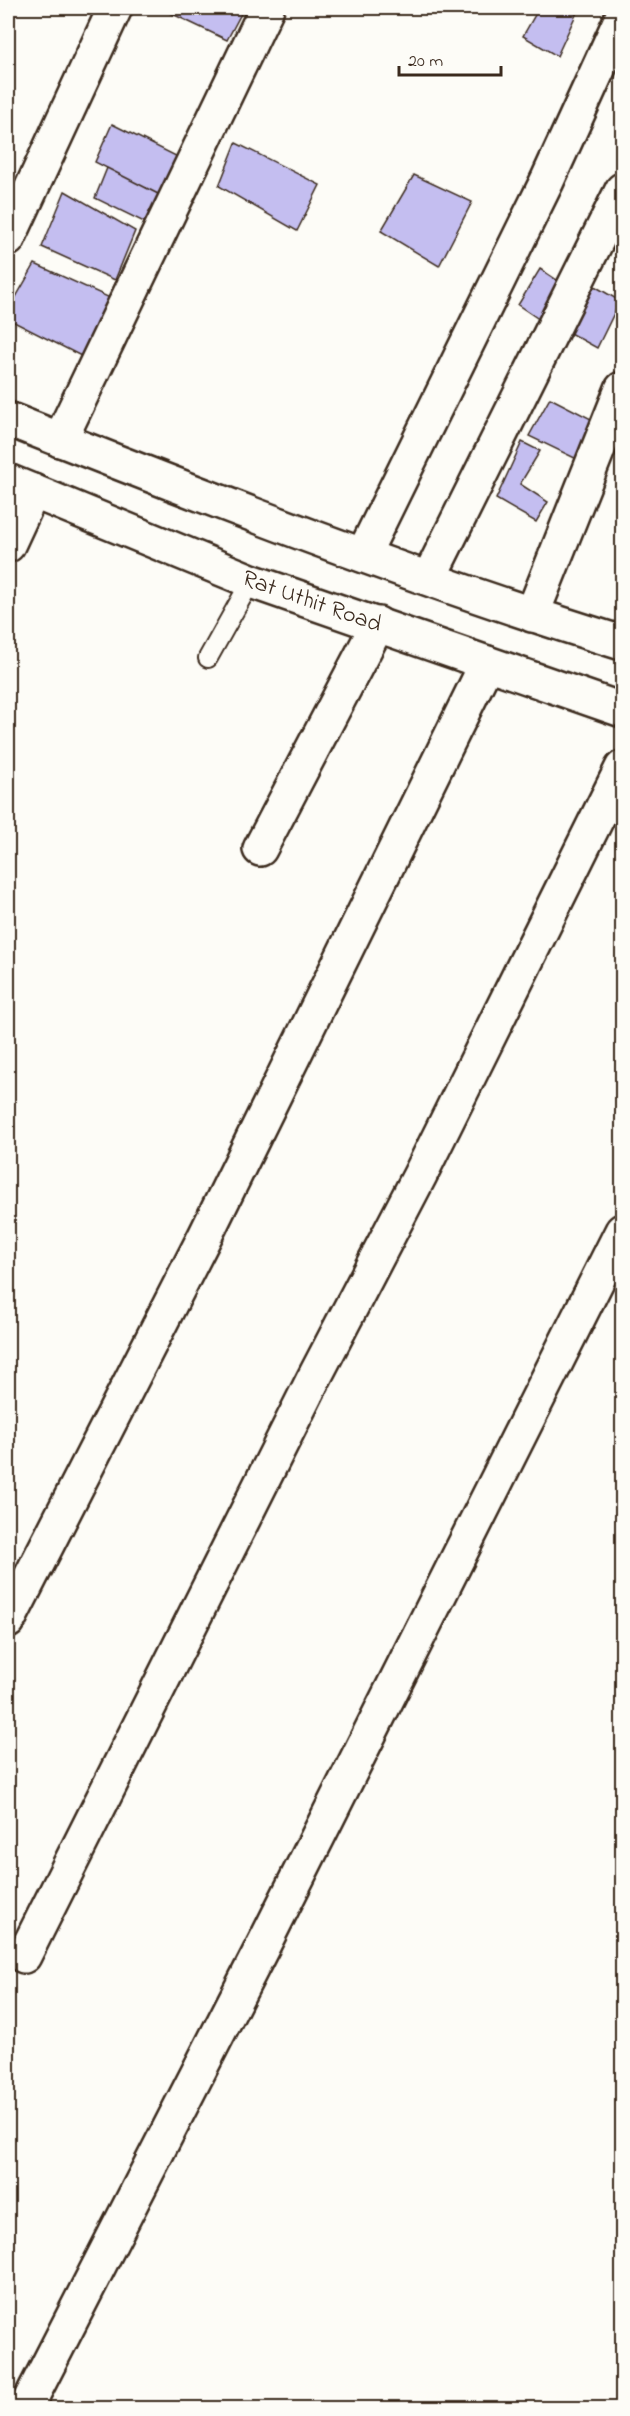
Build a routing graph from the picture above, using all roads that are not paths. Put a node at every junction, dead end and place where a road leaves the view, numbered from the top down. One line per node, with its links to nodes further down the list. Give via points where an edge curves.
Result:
1 (115, 8): 5 (street)
2 (267, 8): 8 (street)
3 (622, 16): 11 (street, via 547,181)
4 (622, 190): 12 (street)
5 (8, 239)
6 (622, 389): 14 (street)
7 (8, 419): 8 (street)
8 (60, 440): 11 (street)
9 (20, 486): 10 (street); 13 (street, Rat Uthit Road)
10 (8, 545)
11 (363, 555): 12 (street)
12 (429, 578): 14 (street)
13 (251, 581): 15 (street, Rat Uthit Road); 17 (lane)
14 (532, 615): 16 (street)
15 (378, 624): 18 (street, Rat Uthit Road); 21 (street)
16 (622, 643)
17 (208, 658)
18 (488, 663): 19 (street, Rat Uthit Road); 23 (street, via 205,1236)
19 (622, 710)
20 (622, 768): 24 (street)
21 (260, 849)
22 (622, 1231): 25 (street)
23 (8, 1621)
24 (24, 1956)
25 (26, 2409)

